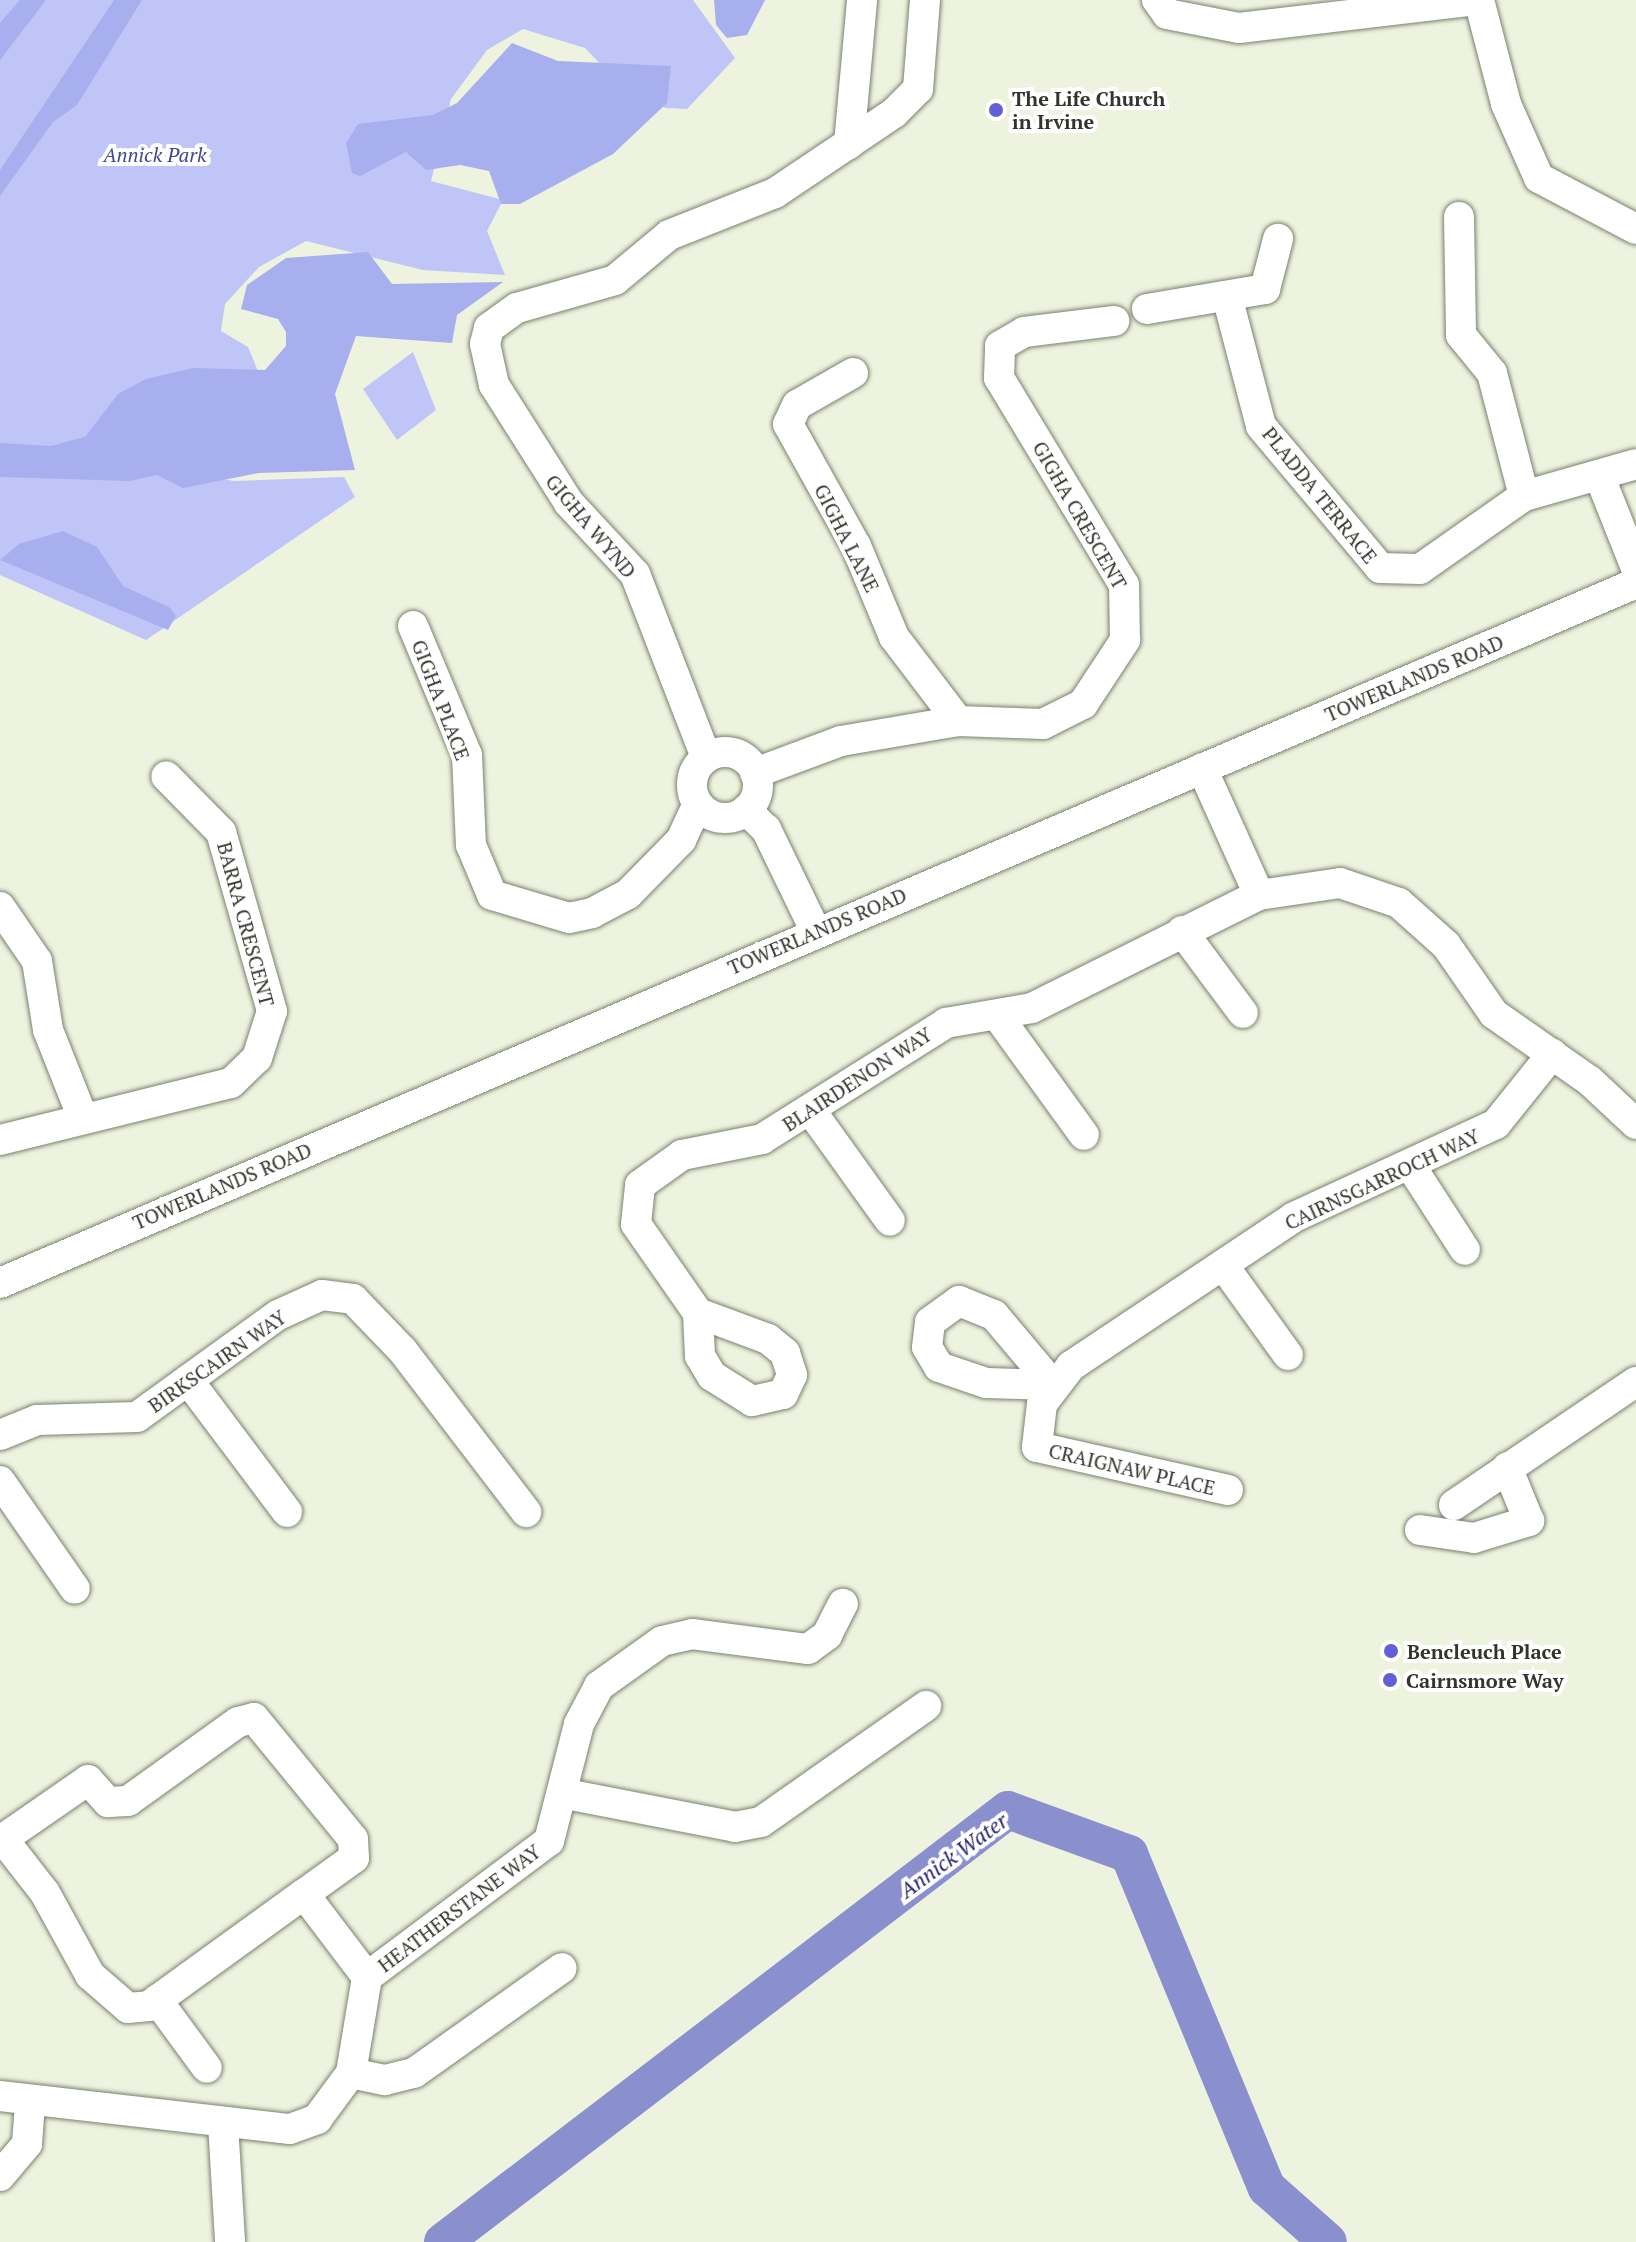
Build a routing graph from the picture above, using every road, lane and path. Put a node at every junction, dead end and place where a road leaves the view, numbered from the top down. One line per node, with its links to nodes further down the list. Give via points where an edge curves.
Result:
1 (862, 0): 5 (street)
2 (925, 0): 5 (street, via 918,89)
3 (1157, 0): 4 (street, via 1167,14 1239,28)
4 (1478, 0): 7 (street, via 1506,104 1539,178)
5 (849, 144): 20 (street, GIGHA WYND, via 761,200 679,230 615,280 517,308 489,328 485,344 494,385 519,433 569,503 635,574)
6 (1459, 217): 15 (street, via 1461,335 1492,373)
7 (1636, 229)
8 (1278, 239): 9 (street, via 1265,289)
9 (1228, 300): 10 (street); 15 (street, PLADDA TERRACE, via 1261,426 1380,568 1420,569)
10 (1147, 309)
11 (1114, 321): 19 (street, GIGHA CRESCENT, via 1024,332 1000,346 999,378 1124,585 1129,621 1112,666 1069,712 1006,727)
12 (853, 373): 19 (street, GIGHA LANE, via 797,405 788,424 856,546 894,637)
13 (1636, 464): 14 (street, PLADDA TERRACE)
14 (1599, 475): 15 (street, PLADDA TERRACE); 16 (street)
15 (1524, 496)
16 (1636, 568)
17 (1636, 583): 21 (street, TOWERLANDS ROAD)
18 (413, 626): 24 (street, GIGHA PLACE, via 467,755 471,845 492,895 569,918 592,913 628,894 681,840)
19 (958, 721): 22 (street, GIGHA CRESCENT, via 841,741)
20 (706, 757): 22 (street, via 735,753); 24 (street, via 692,778)
21 (1202, 768): 26 (street); 29 (street, TOWERLANDS ROAD)
22 (755, 773): 25 (street, via 758,790)
23 (166, 776): 34 (street, BARRA CRESCENT, via 221,832 272,1011 257,1058 231,1083)
24 (697, 805): 25 (street, via 722,818)
25 (746, 810): 29 (street, via 766,829)
26 (1259, 895): 28 (street, BLAIRDENON WAY); 32 (street, via 1340,883 1399,903 1439,937 1494,1014)
27 (0, 907): 34 (street, via 37,961 48,1030)
28 (1182, 931): 30 (street); 31 (street, BLAIRDENON WAY)
29 (816, 932): 42 (street, TOWERLANDS ROAD)
30 (1243, 1013)
31 (1000, 1019): 33 (street, BLAIRDENON WAY, via 946,1023); 36 (street)
32 (1552, 1054): 35 (street); 38 (street, CAIRNSGARROCH WAY, via 1496,1124)
33 (811, 1111): 39 (street); 43 (street, BLAIRDENON WAY, via 762,1139 682,1155 640,1185 636,1224)
34 (82, 1116): 37 (street, BARRA CRESCENT)
35 (1636, 1124)
36 (1084, 1135)
37 (0, 1140)
38 (1410, 1165): 40 (street); 41 (street, CAIRNSGARROCH WAY, via 1294,1217)
39 (890, 1221)
40 (1465, 1250)
41 (1223, 1265): 44 (street); 48 (street, CAIRNSGARROCH WAY, via 1106,1340 1053,1385 1036,1426)
42 (0, 1283)
43 (698, 1313)
44 (1288, 1355)
45 (188, 1380): 47 (street, BIRKSCAIRN WAY, via 137,1417 37,1420); 53 (street); 54 (street, BIRKSCAIRN WAY, via 278,1315 322,1295 353,1299 403,1351)
46 (1636, 1382): 49 (street)
47 (0, 1435)
48 (1037, 1447): 51 (street, CRAIGNAW PLACE)
49 (1507, 1467): 52 (street); 55 (street, via 1529,1521 1474,1538)
50 (0, 1481): 56 (street)
51 (1228, 1490)
52 (1454, 1505)
53 (287, 1512)
54 (526, 1512)
55 (1420, 1530)
56 (75, 1589)
57 (843, 1604): 59 (street, HEATHERSTANE WAY, via 827,1635 808,1649 692,1634 662,1641 599,1686 579,1724)
58 (926, 1706): 59 (street, via 761,1822 735,1827)
59 (566, 1794): 63 (street, HEATHERSTANE WAY, via 549,1841)
60 (2, 1840): 61 (street, via 88,1780 108,1802 128,1801 238,1722 254,1718 353,1839 354,1858); 64 (street, via 45,1893 90,1975)
61 (304, 1894): 63 (street); 64 (street)
62 (562, 1968): 66 (street, via 414,2073 385,2080)
63 (367, 1977): 66 (street, HEATHERSTANE WAY)
64 (148, 2004): 65 (street)
65 (207, 2068)
66 (351, 2073): 69 (street, HEATHERSTANE WAY, via 317,2119 290,2129)
67 (0, 2096): 68 (street, HEATHERSTANE WAY)
68 (30, 2103): 69 (street, HEATHERSTANE WAY); 70 (street, via 27,2144)
69 (223, 2123): 71 (street)
70 (0, 2176)
71 (230, 2242)

